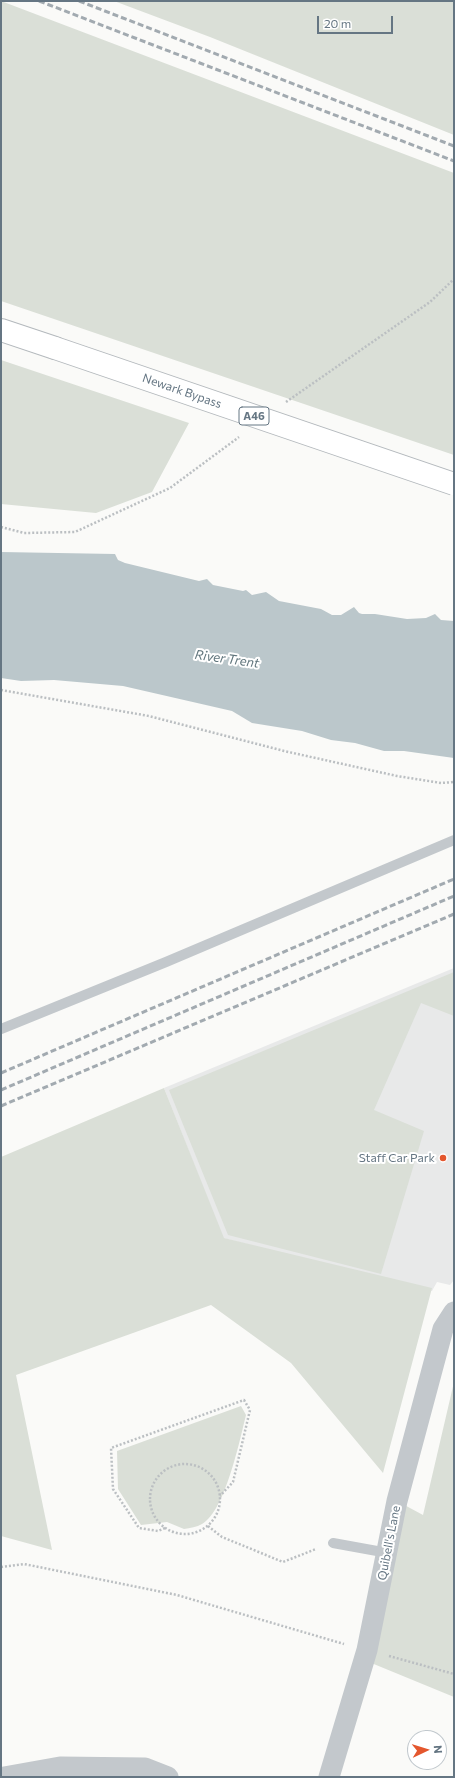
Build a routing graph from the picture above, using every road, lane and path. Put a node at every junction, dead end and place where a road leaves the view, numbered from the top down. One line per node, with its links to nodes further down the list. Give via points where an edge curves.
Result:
1 (1, 330): 2 (highway, Newark Bypass / A46, bridge)
2 (454, 484)
3 (1, 690): 4 (path, via 149,716 284,751 397,776 441,784)
4 (454, 782)
5 (454, 840): 6 (lane)
6 (1, 1029)
7 (454, 1312): 12 (street, Quibell's Lane, via 441,1337 397,1501)
8 (220, 1496): 9 (path, via 215,1518); 10 (path, via 211,1475 202,1468 180,1464 169,1468 160,1474 150,1492 152,1512); 10 (path, via 233,1482 250,1410 244,1400 111,1448 114,1489 139,1528 158,1531)
9 (208, 1526): 10 (path, via 198,1532 186,1534 175,1533); 11 (path, via 222,1537 283,1562)
10 (165, 1528)
11 (332, 1543): 12 (lane)
12 (388, 1554): 14 (street, Quibell's Lane)
13 (1, 1567): 14 (path, via 24,1564 177,1596)
14 (367, 1650): 15 (path); 18 (street, Quibell's Lane)
15 (454, 1674)
16 (4, 1777): 17 (street, via 60,1767 145,1768)
17 (168, 1777)
18 (329, 1777)

